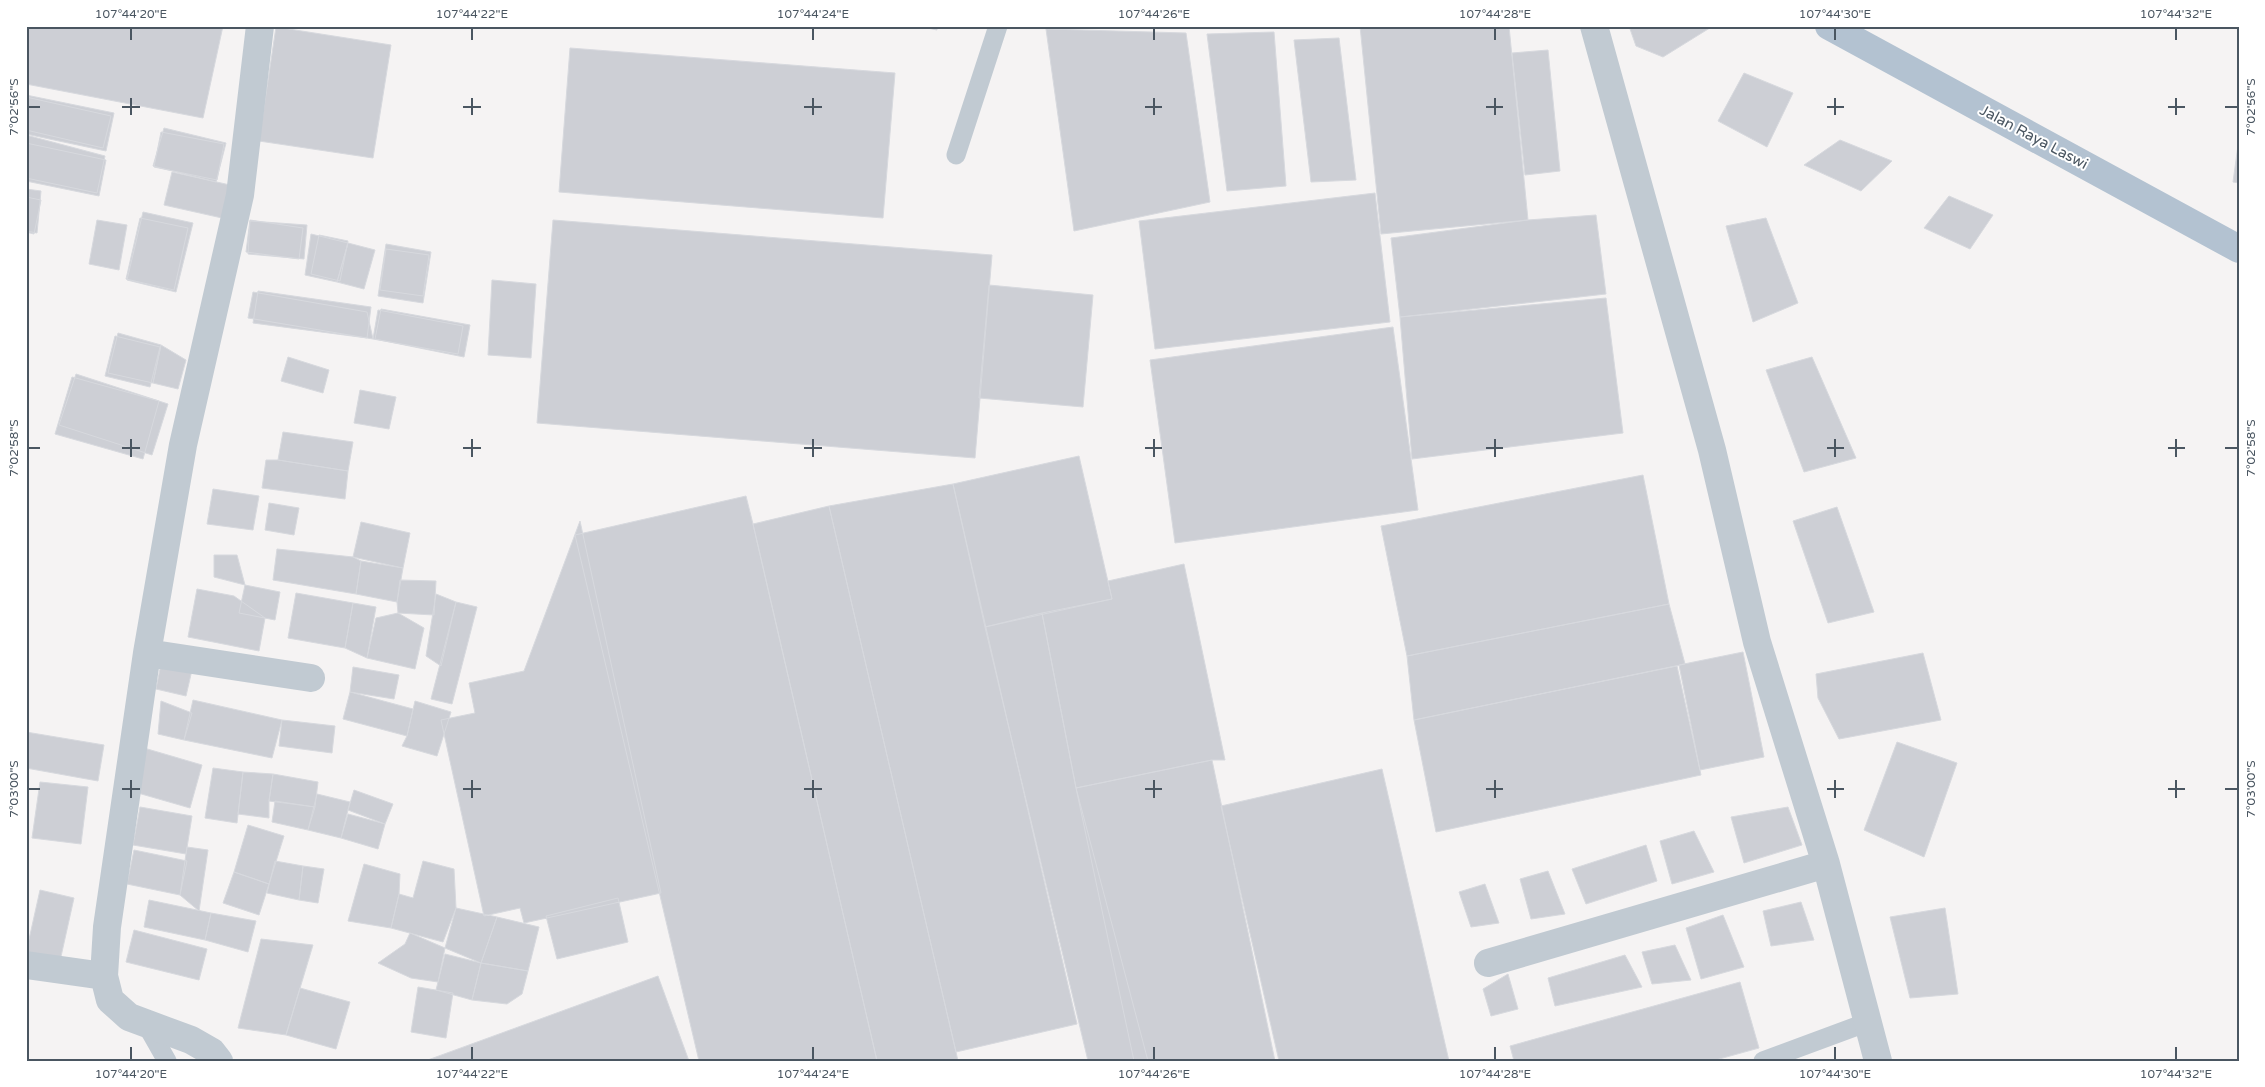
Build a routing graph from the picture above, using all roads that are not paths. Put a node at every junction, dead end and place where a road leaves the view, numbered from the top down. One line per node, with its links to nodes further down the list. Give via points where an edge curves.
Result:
1 (260, 26): 7 (street, via 240,195 183,445)
2 (998, 26): 5 (lane)
3 (1594, 26): 9 (street, via 1712,450 1757,642)
4 (1829, 26): 6 (main road, Jalan Raya Laswi)
5 (956, 154)
6 (2239, 249)
7 (147, 653): 8 (street); 12 (street, via 106,927)
8 (311, 678)
9 (1826, 864): 10 (street); 13 (street)
10 (1488, 963)
11 (26, 965): 12 (street)
12 (104, 976): 14 (street, via 110,1000 129,1017)
13 (1868, 1022): 17 (lane); 18 (street)
14 (146, 1024): 15 (lane); 16 (street, via 191,1040 212,1052)
15 (167, 1061)
16 (220, 1061)
17 (1763, 1061)
18 (1878, 1061)

